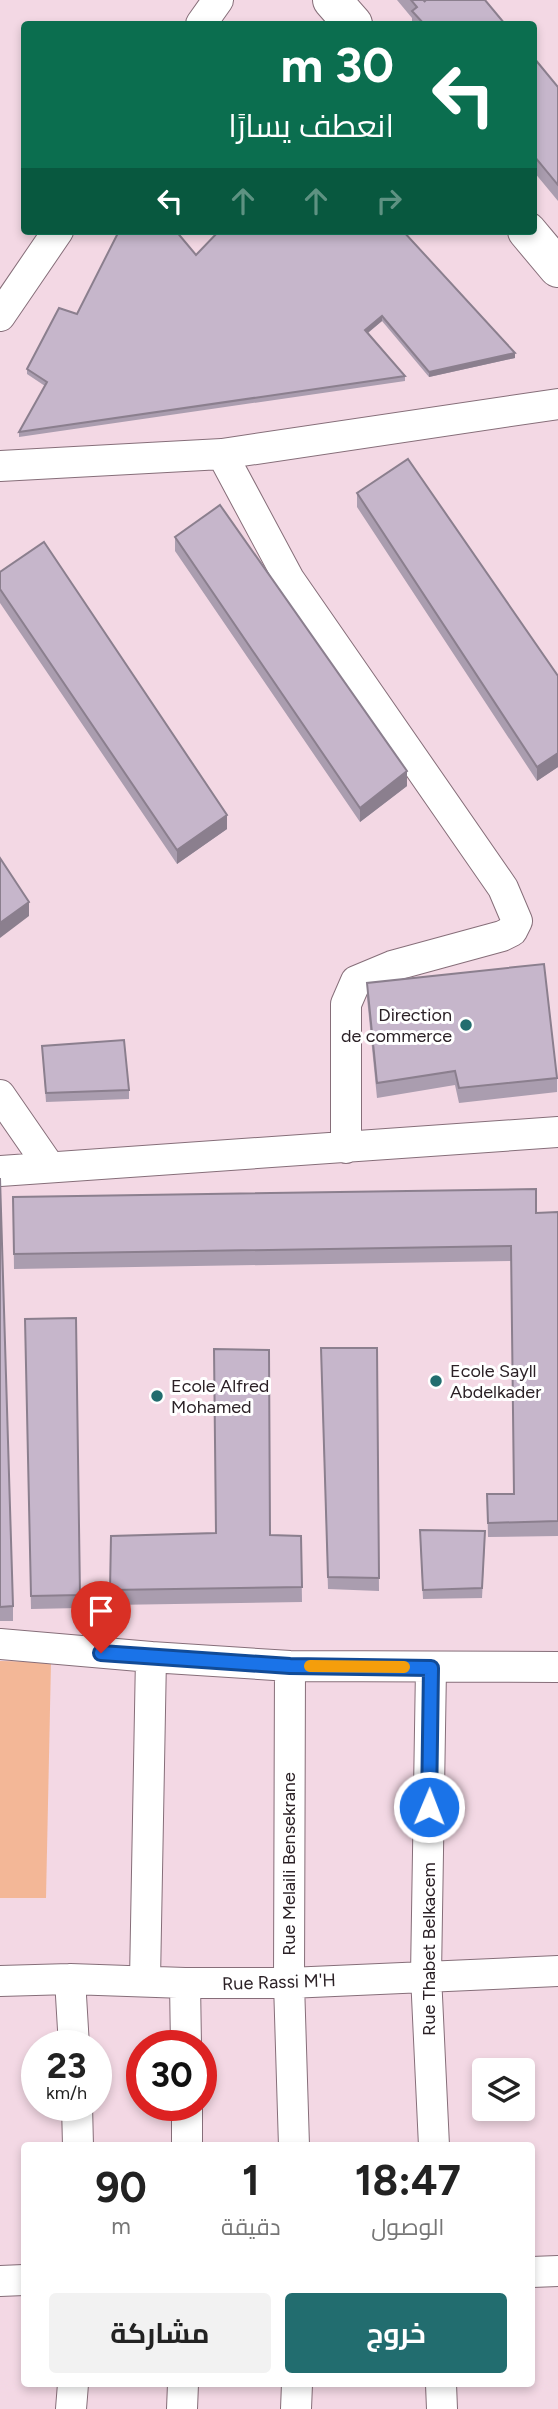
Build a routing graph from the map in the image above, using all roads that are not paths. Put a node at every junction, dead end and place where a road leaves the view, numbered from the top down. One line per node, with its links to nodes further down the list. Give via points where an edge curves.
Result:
1 (218, 0): 3 (street)
2 (332, 0): 4 (main road)
3 (203, 21)
4 (350, 21)
5 (55, 235): 8 (street)
6 (530, 235): 7 (main road)
7 (558, 268)
8 (0, 316)
9 (558, 404): 10 (street)
10 (222, 454): 11 (street); 14 (street, via 289,579 503,888 517,921 512,931 502,936 392,966 356,981 346,1004)
11 (0, 466)
12 (0, 1095): 15 (street)
13 (558, 1132): 14 (street)
14 (346, 1148): 15 (street)
15 (49, 1166): 16 (street)
16 (0, 1171)
17 (0, 1644): 18 (street)
18 (151, 1657): 19 (street); 25 (street)
19 (290, 1666): 21 (street); 28 (street, Rue Melaili Bensekrane)
20 (558, 1667): 21 (street)
21 (431, 1668): 23 (street, Rue Thabet Belkacem)
22 (558, 1971): 23 (street, Rue Rassi M'H)
23 (426, 1975): 28 (street, Rue Rassi M'H); 36 (street, Rue Thabet Belkacem)
24 (70, 1979): 25 (street, Rue Rassi M'H); 26 (street, Rue Rassi M'H); 29 (street)
25 (145, 1980): 27 (street, Rue Rassi M'H)
26 (0, 1982)
27 (185, 1983): 28 (street, Rue Rassi M'H); 30 (street)
28 (289, 1983): 35 (street, Rue Melaili Bensekrane)
29 (73, 2030)
30 (186, 2030)
31 (77, 2121): 33 (street)
32 (187, 2121): 34 (street)
33 (78, 2142)
34 (187, 2142)
35 (294, 2142)
36 (434, 2142)
37 (558, 2271): 38 (street)
38 (535, 2272)
39 (21, 2280): 40 (street)
40 (0, 2281)
41 (73, 2387): 45 (street)
42 (183, 2387): 46 (street)
43 (297, 2387): 47 (street)
44 (442, 2387): 48 (street)
45 (71, 2409)
46 (182, 2409)
47 (296, 2409)
48 (442, 2409)

